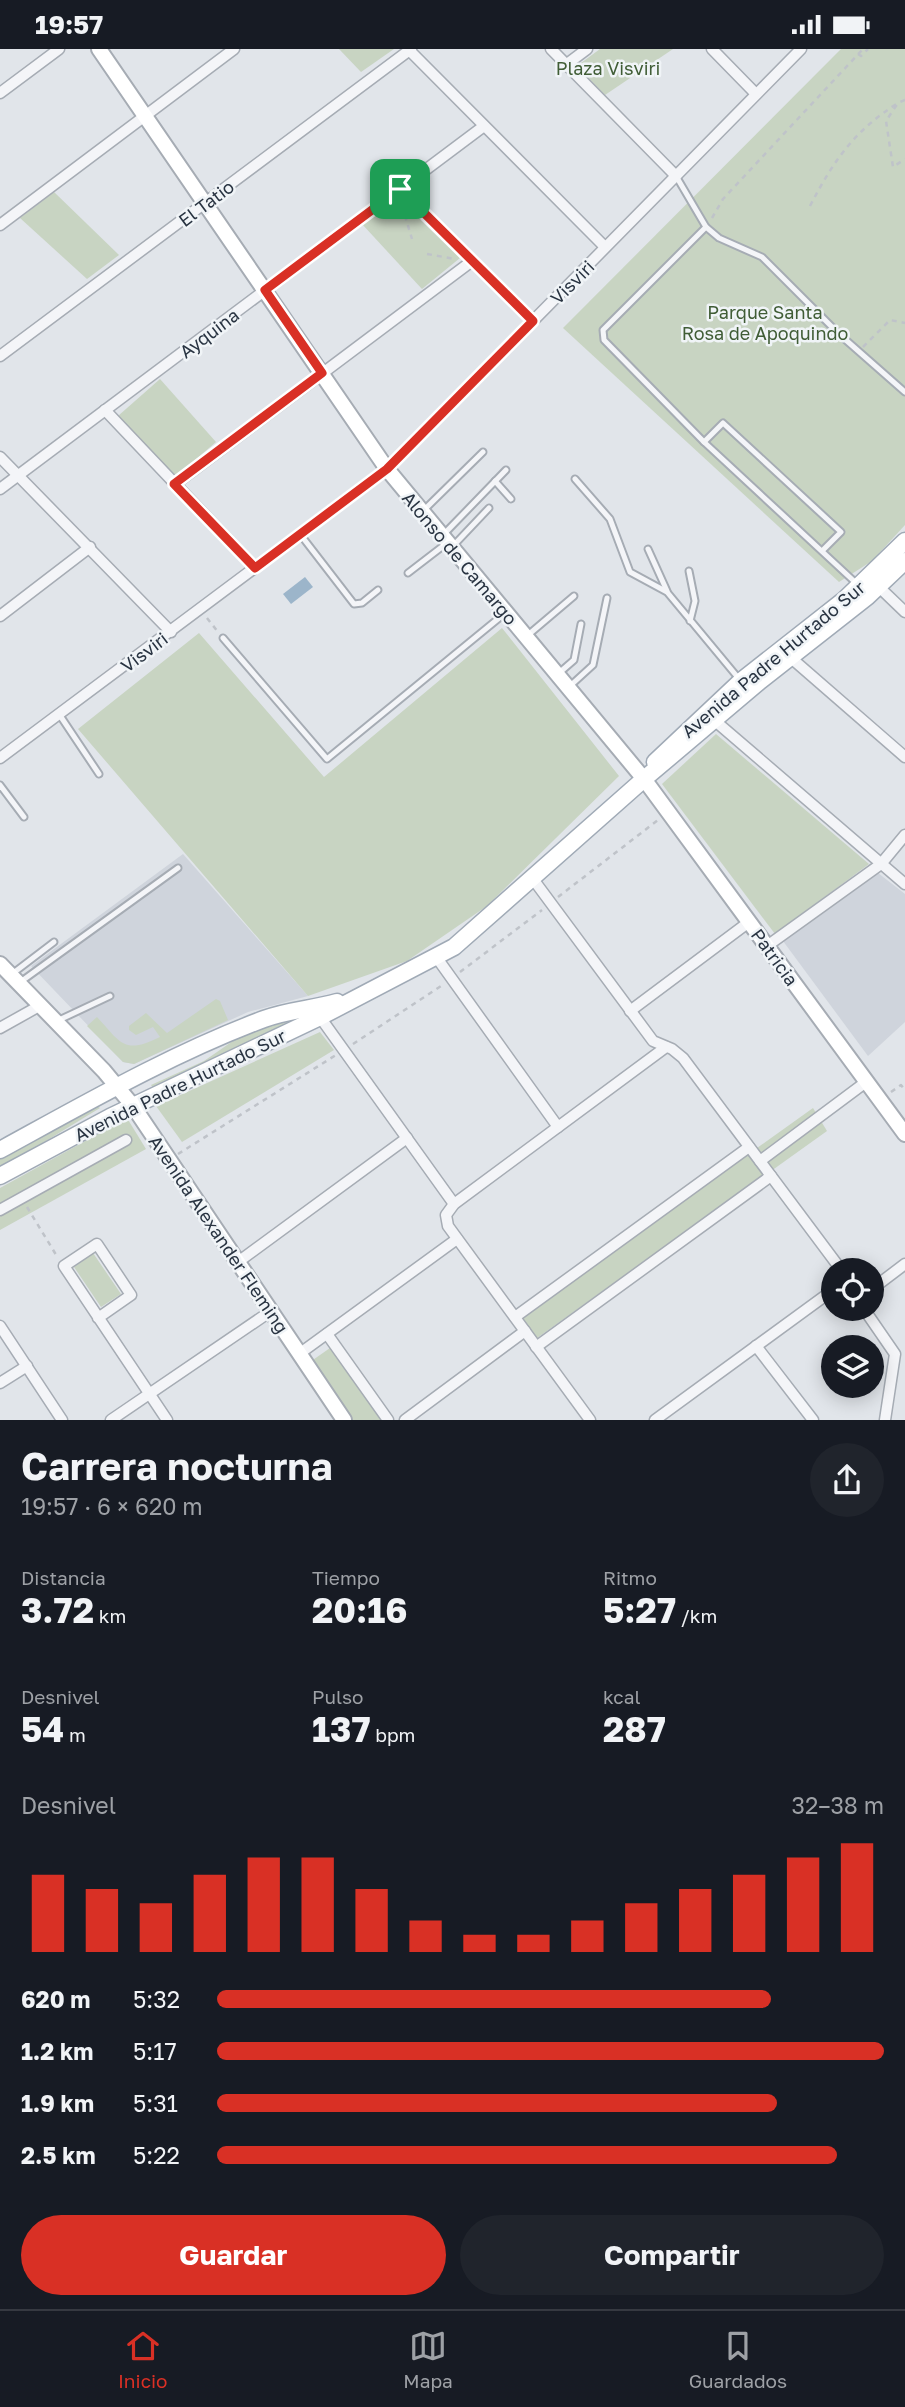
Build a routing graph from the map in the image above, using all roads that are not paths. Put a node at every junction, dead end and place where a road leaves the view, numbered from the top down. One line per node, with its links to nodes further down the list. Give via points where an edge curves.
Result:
1 (59, 49): 10 (street)
2 (100, 49): 12 (street, Alonso de Camargo)
3 (234, 49): 12 (street)
4 (551, 49): 9 (street)
5 (587, 49): 9 (street)
6 (712, 49): 11 (street)
7 (801, 49): 11 (street, Visviri)
8 (410, 50): 13 (street); 16 (street, El Tatio)
9 (567, 64): 14 (street)
10 (0, 93)
11 (757, 94): 14 (street, Visviri)
12 (146, 115): 16 (street, Alonso de Camargo); 17 (street)
13 (484, 126): 15 (street, Ayquina); 19 (street)
14 (676, 176): 18 (lane); 19 (street, Visviri)
15 (400, 189): 20 (street); 21 (street, Ayquina)
16 (206, 202): 21 (street, Alonso de Camargo); 23 (street, El Tatio)
17 (0, 225)
18 (706, 227): 25 (lane, via 719,239 762,257); 27 (lane, via 603,330 604,340)
19 (605, 247): 22 (street, Visviri)
20 (472, 261): 22 (street); 24 (street)
21 (265, 290): 24 (street, Alonso de Camargo); 26 (street, Ayquina)
22 (533, 321): 30 (street, Visviri)
23 (0, 356)
24 (322, 373): 30 (street, Alonso de Camargo); 35 (street)
25 (905, 391)
26 (105, 410): 32 (street, Ayquina); 35 (street)
27 (704, 442): 45 (lane); 45 (lane, via 723,423 841,532)
28 (483, 452): 39 (lane)
29 (0, 457): 32 (street)
30 (387, 469): 39 (street, Alonso de Camargo); 40 (street, Visviri)
31 (506, 470): 34 (lane)
32 (19, 475): 36 (street, Ayquina); 43 (street)
33 (575, 479): 53 (lane, via 610,519 629,572)
34 (495, 481): 37 (lane); 42 (lane)
35 (174, 484): 47 (street)
36 (0, 489)
37 (512, 499)
38 (489, 508): 42 (lane)
39 (422, 513): 42 (street, Alonso de Camargo)
40 (300, 534): 47 (street, Visviri); 52 (lane, via 354,604)
41 (905, 541): 50 (main road, Avenida Padre Hurtado Sur)
42 (447, 542): 49 (lane); 57 (street, Alonso de Camargo)
43 (90, 547): 58 (street); 61 (street)
44 (648, 549): 53 (lane)
45 (823, 550): 50 (lane)
46 (905, 561): 51 (main road, Avenida Padre Hurtado Sur)
47 (255, 568): 61 (street, Visviri)
48 (690, 571): 59 (lane, via 695,601)
49 (408, 573)
50 (859, 587): 66 (main road, Avenida Padre Hurtado Sur)
51 (879, 587): 56 (street); 64 (main road, Avenida Padre Hurtado Sur)
52 (378, 590)
53 (667, 592): 59 (lane)
54 (574, 596): 62 (lane)
55 (607, 597): 67 (lane, via 593,665)
56 (905, 612)
57 (506, 613): 62 (street, Alonso de Camargo); 63 (lane, via 327,759)
58 (0, 616)
59 (690, 621): 66 (lane)
60 (581, 624): 65 (lane, via 574,660)
61 (171, 632): 68 (street, Visviri)
62 (526, 637): 65 (street, Alonso de Camargo)
63 (223, 638)
64 (790, 657): 69 (main road, Avenida Padre Hurtado Sur); 70 (street)
65 (557, 675): 67 (street, Alonso de Camargo)
66 (741, 681): 73 (main road, Avenida Padre Hurtado Sur, via 669,746)
67 (567, 688): 73 (street, Alonso de Camargo)
68 (59, 715): 71 (street, Visviri); 72 (lane)
69 (714, 720): 73 (main road, Avenida Padre Hurtado Sur); 77 (street)
70 (905, 757)
71 (0, 758)
72 (99, 774)
73 (644, 779): 79 (main road, Avenida Padre Hurtado Sur); 81 (street, Patricia)
74 (0, 785): 75 (lane)
75 (24, 817)
76 (905, 835): 77 (street)
77 (881, 864): 80 (street); 83 (street)
78 (178, 868): 85 (lane)
79 (533, 879): 84 (main road, Avenida Padre Hurtado Sur, via 470,936); 89 (street)
80 (905, 884)
81 (749, 922): 83 (street, Patricia); 89 (street)
82 (54, 942): 85 (lane)
83 (767, 946): 94 (street, Patricia)
84 (436, 958): 86 (main road, Avenida Padre Hurtado Sur); 97 (street)
85 (10, 974): 88 (street, Avenida Alexander Fleming)
86 (360, 995): 90 (main road, Avenida Padre Hurtado Sur); 95 (main road, Avenida Padre Hurtado Sur, via 265,1018)
87 (110, 996): 91 (lane)
88 (41, 1005): 91 (street, Avenida Alexander Fleming); 92 (street)
89 (630, 1011): 93 (street, via 653,1041)
90 (320, 1017): 96 (main road, Avenida Padre Hurtado Sur); 99 (street)
91 (56, 1021): 95 (street, Avenida Alexander Fleming)
92 (0, 1028)
93 (666, 1047): 97 (street); 101 (street, via 683,1058)
94 (866, 1082): 98 (street, Patricia); 103 (street)
95 (118, 1086): 96 (street, Avenida Alexander Fleming); 102 (main road, Avenida Padre Hurtado Sur)
96 (133, 1106): 104 (main road, Avenida Padre Hurtado Sur); 110 (street, Avenida Alexander Fleming)
97 (558, 1127): 106 (street)
98 (905, 1134)
99 (407, 1138): 106 (street); 110 (street)
100 (126, 1140): 107 (street, Avenida Padre Hurtado Sur)
101 (749, 1147): 103 (street); 115 (street)
102 (0, 1150)
103 (760, 1161): 105 (street)
104 (0, 1176)
105 (771, 1176): 109 (street); 122 (street)
106 (453, 1204): 108 (street, via 446,1215)
107 (0, 1210)
108 (457, 1239): 115 (street); 120 (street)
109 (832, 1258)
110 (238, 1262): 114 (street, Avenida Alexander Fleming)
111 (905, 1264): 112 (street)
112 (884, 1280)
113 (821, 1299): 121 (street)
114 (271, 1311): 123 (street, Avenida Alexander Fleming); 126 (street)
115 (515, 1317): 119 (street)
116 (98, 1318): 116 (street, via 64,1266 97,1244 131,1295); 126 (street)
117 (872, 1321): 136 (street, via 895,1354)
118 (0, 1326): 124 (street)
119 (525, 1331): 122 (street); 133 (street)
120 (327, 1334): 123 (street); 132 (street)
121 (756, 1346): 127 (street); 135 (street)
122 (536, 1347): 134 (street)
123 (299, 1354): 131 (street, Avenida Alexander Fleming)
124 (27, 1366): 125 (street); 128 (street)
125 (0, 1383)
126 (149, 1394): 129 (street); 130 (street)
127 (659, 1419)
128 (62, 1420)
129 (111, 1420)
130 (167, 1420)
131 (344, 1420)
132 (388, 1420)
133 (405, 1420)
134 (590, 1420)
135 (813, 1420)
136 (885, 1420)

